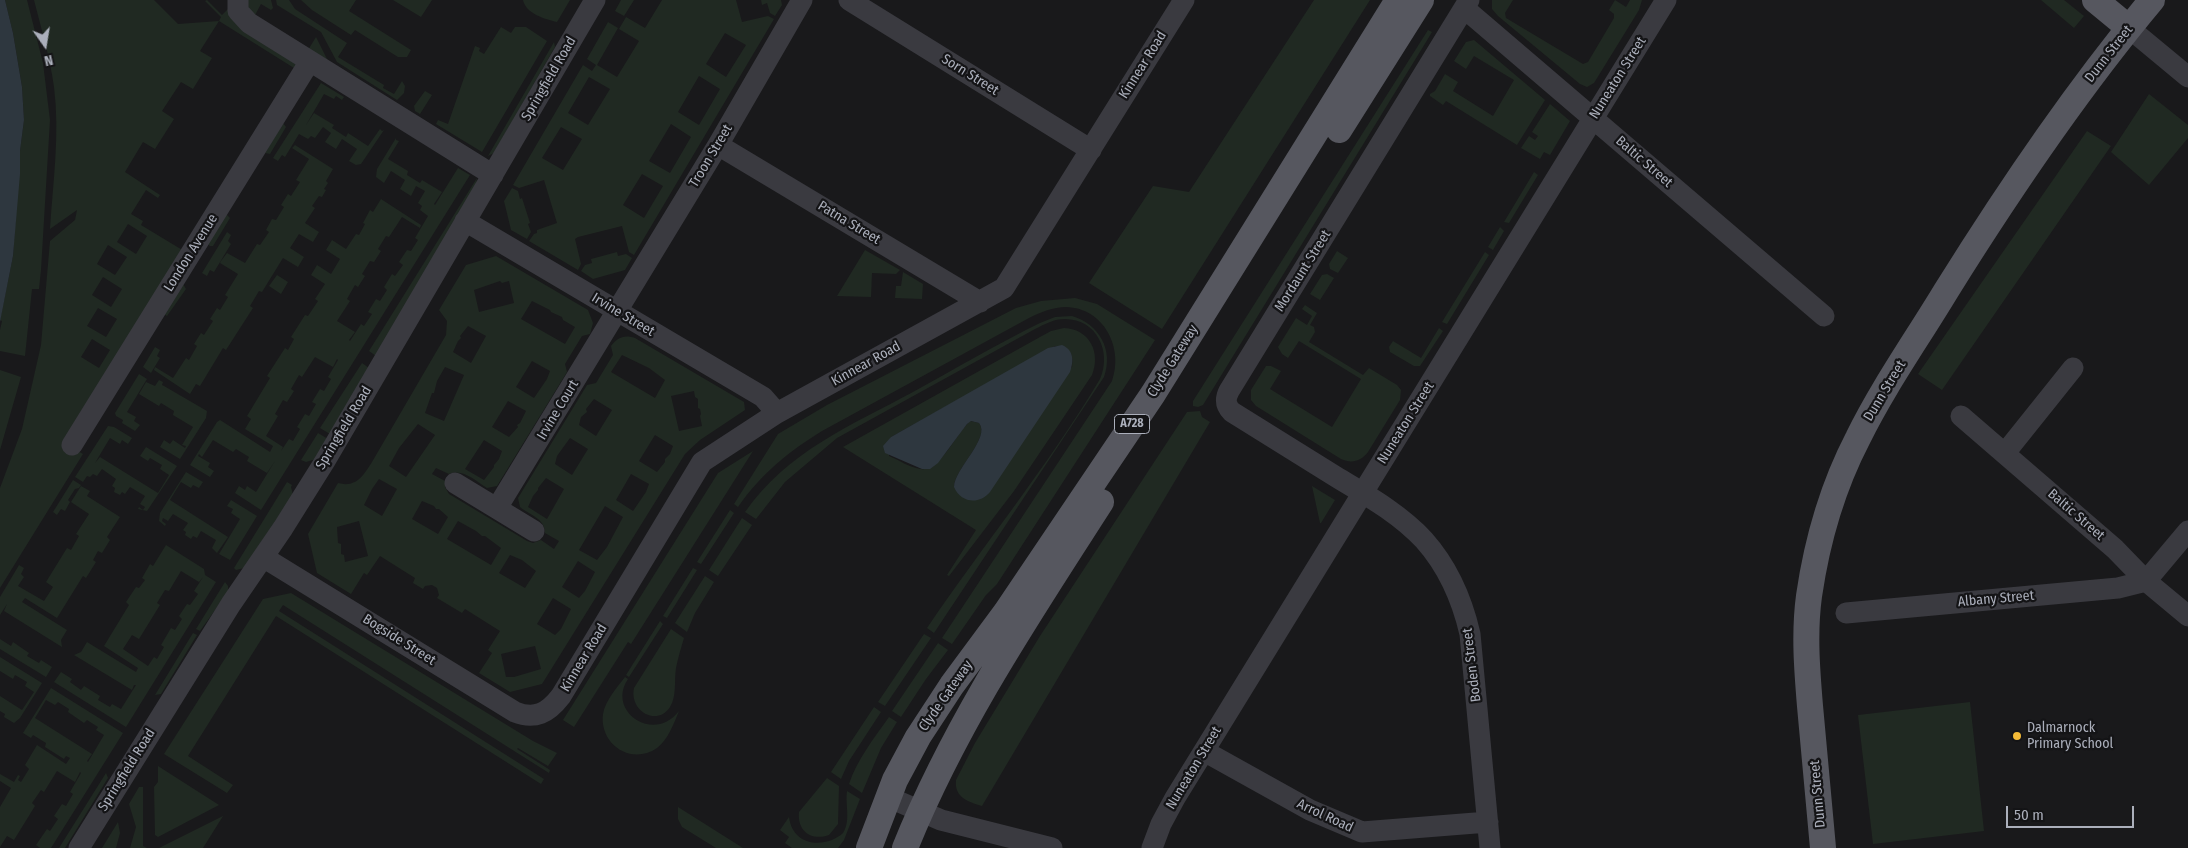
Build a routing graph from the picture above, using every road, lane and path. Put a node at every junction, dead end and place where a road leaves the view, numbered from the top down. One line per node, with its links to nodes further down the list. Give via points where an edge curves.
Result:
1 (238, 0): 13 (street, via 238,11 244,19)
2 (595, 0): 18 (street, Springfield Road)
3 (802, 0): 16 (street, Troon Street)
4 (848, 0): 17 (street, Sorn Street)
5 (1184, 0): 17 (street, Kinnear Road)
6 (1398, 0): 39 (main road, Clyde Gateway / A728, via 1153,394 928,722 905,759)
7 (1421, 0): 40 (main road, Clyde Gateway / A728, via 996,667)
8 (1666, 0): 15 (street, Nuneaton Street)
9 (2095, 0): 12 (main road)
10 (2152, 0): 12 (main road, Dunn Street)
11 (1467, 4): 15 (street, Baltic Street); 29 (street, Mordaunt Street, via 1227,395 1226,404 1232,412)
12 (2129, 28): 14 (street); 48 (main road, Dunn Street, via 2051,130 1992,217 1858,437 1830,507 1813,575 1807,644)
13 (310, 61): 18 (street); 26 (street, London Avenue)
14 (2188, 77)
15 (1593, 118): 22 (street, Baltic Street); 29 (street, Nuneaton Street)
16 (718, 145): 20 (street, Patna Street); 21 (street, Troon Street)
17 (1091, 150): 20 (street, Kinnear Road, via 1006,286)
18 (493, 175): 19 (street, Springfield Road)
19 (465, 221): 21 (street, Irvine Street); 33 (street, Springfield Road, via 325,461)
20 (980, 302): 24 (street, Kinnear Road)
21 (618, 311): 24 (street, Irvine Street, via 763,397); 30 (street, Irvine Court)
22 (1824, 316)
23 (2073, 368): 27 (street)
24 (777, 413): 37 (street, Kinnear Road, via 698,467 560,696 548,710)
25 (1961, 416): 27 (street, Baltic Street)
26 (72, 446)
27 (2005, 454): 34 (street, Baltic Street, via 2115,549)
28 (455, 483): 30 (street)
29 (1363, 493): 38 (street, Nuneaton Street); 41 (street, Boden Street, via 1424,540 1449,575 1463,606 1472,647)
30 (497, 508): 31 (street)
31 (534, 531)
32 (2188, 531): 34 (street)
33 (263, 557): 37 (street, Bogside Street, via 515,712); 42 (street, Springfield Road)
34 (2146, 581): 35 (street, Albany Street, via 2118,588); 36 (street, Baltic Street)
35 (1846, 613)
36 (2188, 616)
37 (536, 715)
38 (1204, 751): 41 (street, Arrol Road, via 1310,810 1362,832); 46 (street, Nuneaton Street, via 1168,810)
39 (888, 797): 40 (street); 43 (main road, Clyde Gateway / A728)
40 (920, 812): 44 (main road, Clyde Gateway / A728); 45 (street)
41 (1488, 822): 47 (street, Boden Street)
42 (79, 848)
43 (869, 848)
44 (904, 848)
45 (1052, 848)
46 (1152, 848)
47 (1490, 848)
48 (1823, 848)

